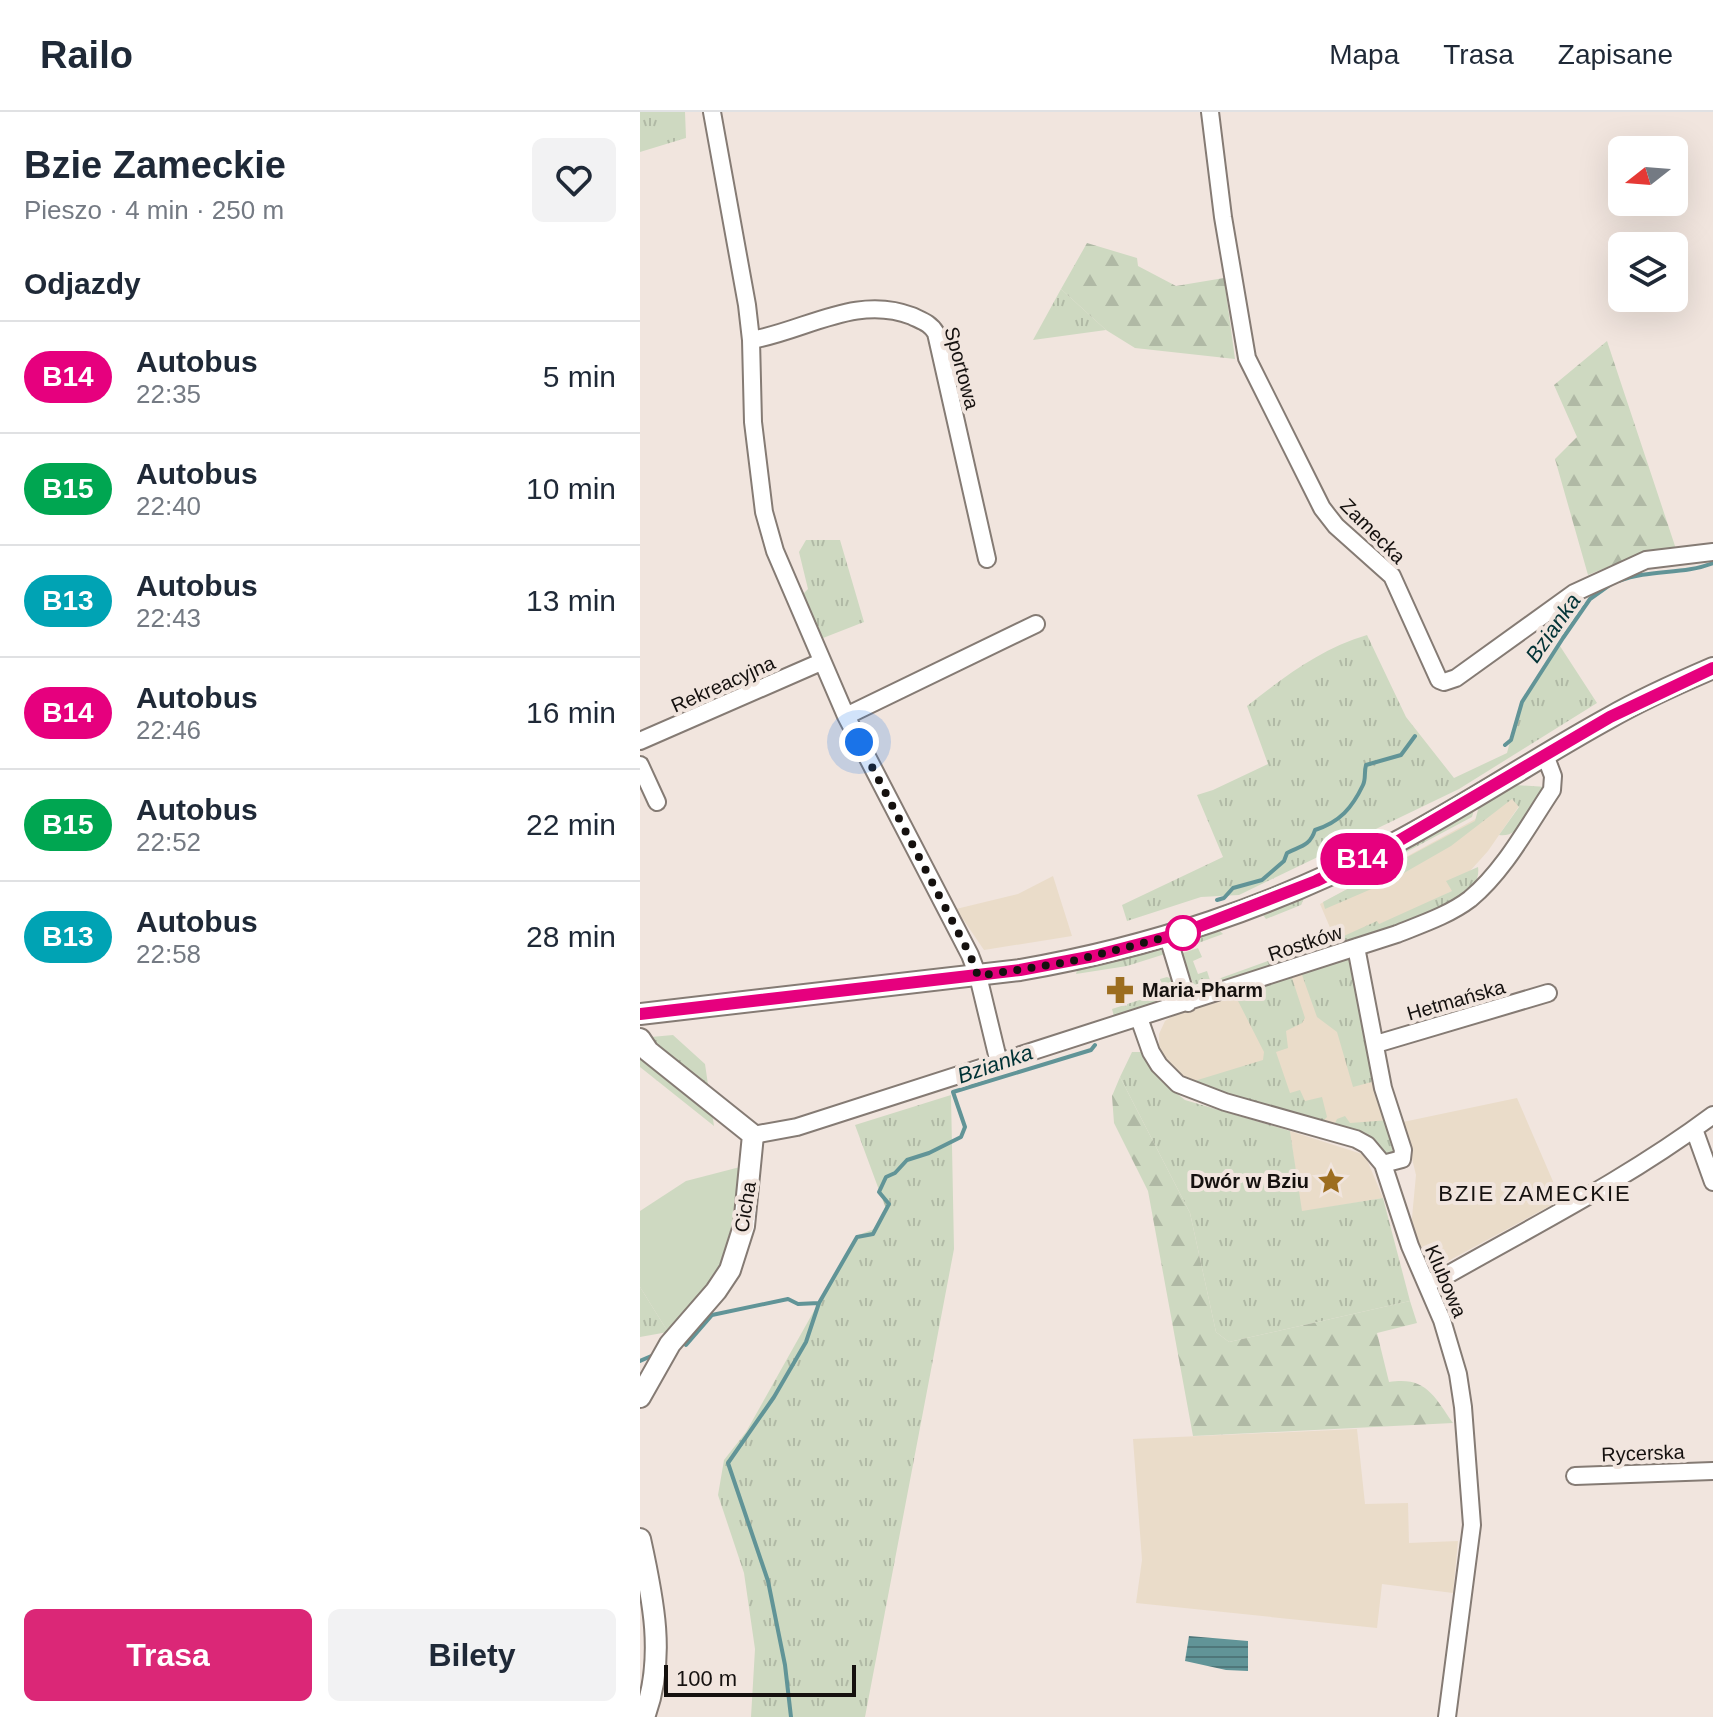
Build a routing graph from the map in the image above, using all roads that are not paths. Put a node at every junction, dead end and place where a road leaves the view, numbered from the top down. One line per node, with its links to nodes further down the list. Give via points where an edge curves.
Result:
1 (712, 112): 3 (street)
2 (1210, 112): 4 (street, Zamecka, via 1247,358 1322,508 1392,576 1439,680 1456,678 1574,593 1646,560)
3 (751, 340): 5 (street, Sportowa, via 868,307 896,310 932,326); 7 (street, via 753,422 764,512)
4 (1713, 552)
5 (987, 559)
6 (1036, 624): 9 (street)
7 (821, 662): 9 (street); 10 (street, Rekreacyjna)
8 (1713, 668): 11 (street)
9 (846, 716): 16 (street)
10 (640, 741)
11 (1545, 755): 14 (street, via 1395,843 1243,911); 15 (street, Rostków, via 1552,790 1486,884 1444,914)
12 (640, 765): 13 (street)
13 (657, 802)
14 (1168, 937): 16 (street, via 1068,962); 18 (street)
15 (1356, 947): 18 (street, Rostków); 22 (street)
16 (978, 976): 19 (street); 23 (street)
17 (1548, 993): 22 (street, Hetmańska)
18 (1188, 1003): 20 (street, Rostków)
19 (640, 1014)
20 (1139, 1018): 23 (street, Rostków); 27 (street, via 1151,1052 1178,1084 1356,1139)
21 (640, 1039): 26 (street)
22 (1376, 1044): 27 (street, via 1383,1088 1404,1154)
23 (999, 1063): 26 (street, Rostków, via 797,1127)
24 (1713, 1115): 25 (street)
25 (1694, 1129): 28 (street); 29 (street, via 1593,1195)
26 (753, 1135): 30 (street, Cicha, via 744,1226 730,1270 670,1344)
27 (1383, 1164): 29 (street, Klubowa)
28 (1713, 1182)
29 (1427, 1283): 35 (street, Klubowa, via 1458,1374 1472,1525)
30 (640, 1397)
31 (1713, 1471): 32 (street, Rycerska)
32 (1575, 1476)
33 (640, 1539): 34 (street, via 657,1641)
34 (644, 1717)
35 (1447, 1717)

